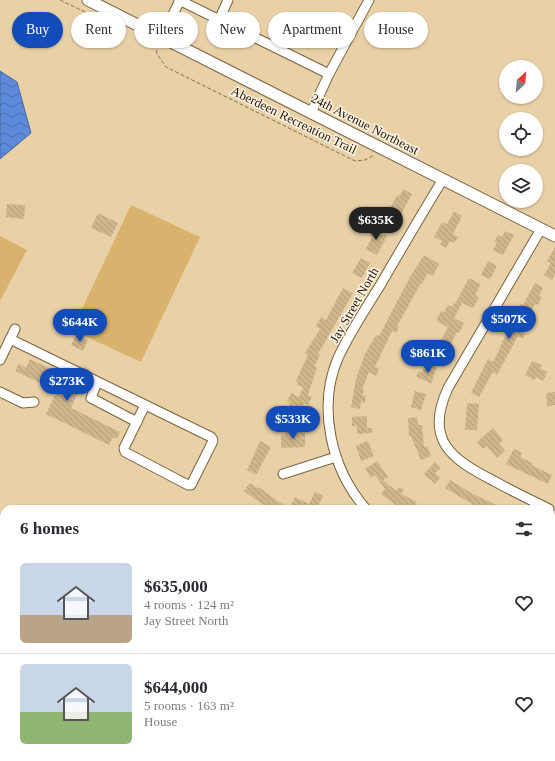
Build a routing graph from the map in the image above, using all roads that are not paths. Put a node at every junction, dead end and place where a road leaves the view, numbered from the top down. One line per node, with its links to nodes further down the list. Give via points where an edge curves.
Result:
1 (88, 0): 8 (main road, 24th Avenue Northeast)
2 (180, 0): 5 (street); 7 (street)
3 (228, 0): 6 (street)
4 (369, 0): 11 (street)
5 (174, 12)
6 (223, 12)
7 (206, 13)
8 (134, 26)
9 (260, 40): 11 (street)
10 (176, 48): 12 (main road, 24th Avenue Northeast)
11 (329, 74): 12 (street)
12 (311, 113): 13 (main road, 24th Avenue Northeast)
13 (443, 179): 14 (main road, 24th Avenue Northeast); 24 (street, Jay Street North, via 338,359 328,403 330,431)
14 (541, 229): 15 (main road, 24th Avenue Northeast); 27 (street, via 448,388 441,402 438,417 447,450 458,461)
15 (555, 236)
16 (15, 329): 17 (street)
17 (10, 339): 18 (street); 19 (street)
18 (0, 360)
19 (97, 382): 22 (street); 23 (street, via 91,398)
20 (0, 392): 21 (street, via 23,403)
21 (34, 402)
22 (145, 405): 23 (street); 23 (street, via 213,440 192,485 125,452 124,448)
23 (137, 422)
24 (336, 457): 25 (street); 26 (street, Jay Street North, via 343,475)
25 (283, 474)
26 (363, 505)
27 (540, 505)

